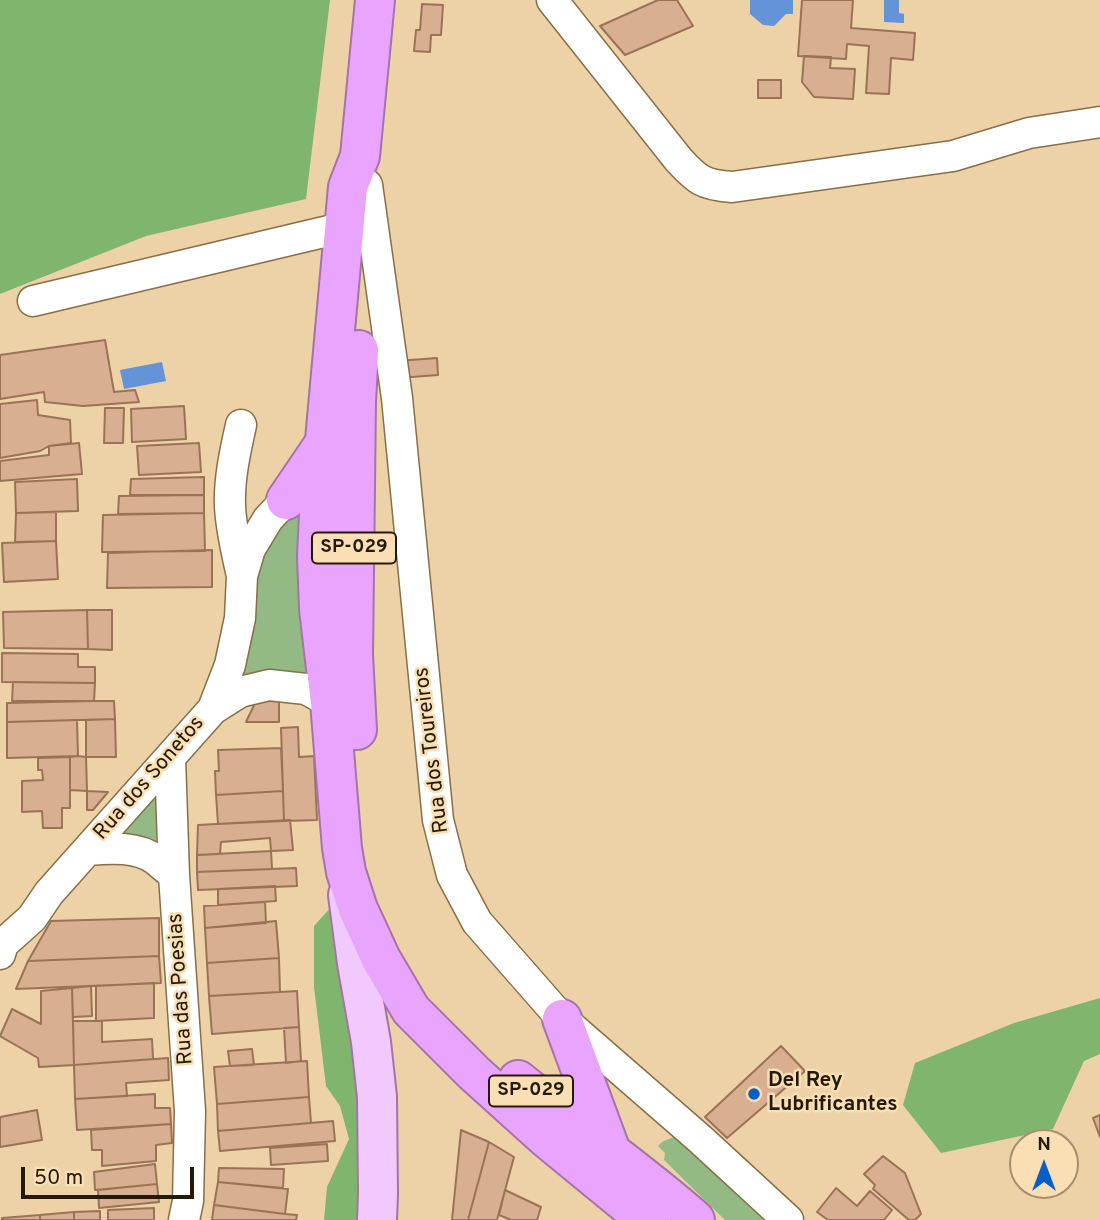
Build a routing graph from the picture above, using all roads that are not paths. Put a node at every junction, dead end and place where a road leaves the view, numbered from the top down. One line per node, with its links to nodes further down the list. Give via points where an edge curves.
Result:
1 (375, 0): 4 (highway, SP-029)
2 (552, 0): 3 (street, via 678,159 712,186 953,156 1029,133)
3 (1100, 122)
4 (364, 171): 5 (highway, SP-029, via 348,187); 10 (highway, SP-029); 19 (street, Rua dos Toureiros, via 397,398 438,820 453,876 477,922)
5 (345, 227): 6 (street); 8 (highway, SP-029, via 325,442)
6 (33, 301)
7 (241, 425): 9 (street, Rua dos Sonetos, via 230,504)
8 (303, 497): 9 (street, Rua dos Sonetos, via 268,519 250,549); 10 (highway, via 334,510 337,519); 11 (highway, SP-029, via 317,556)
9 (242, 576): 12 (street, Rua dos Sonetos, via 240,618 230,664)
10 (353, 654): 21 (highway, SP-029, via 365,838 374,885 394,937 445,1015)
11 (330, 702): 12 (street, via 306,689 269,685 240,692); 15 (highway, SP-029)
12 (213, 709): 13 (street, Rua dos Sonetos)
13 (170, 758): 14 (street, Rua dos Sonetos); 16 (street, Rua das Poesias)
14 (88, 850): 16 (street, via 132,851 154,858); 17 (street, Rua dos Sonetos, via 48,893 32,918)
15 (346, 872): 18 (highway, SP-029, via 381,958); 20 (main road)
16 (174, 876): 22 (street, Rua das Poesias, via 190,1111)
17 (1, 938)
18 (411, 1010): 20 (main road); 24 (highway, SP-029, via 494,1092)
19 (562, 1019): 21 (highway); 26 (street, Rua dos Toureiros)
20 (371, 1042): 23 (main road, via 377,1097)
21 (612, 1154): 25 (highway, SP-029)
22 (184, 1220)
23 (377, 1220)
24 (646, 1220)
25 (695, 1220)
26 (788, 1220)

